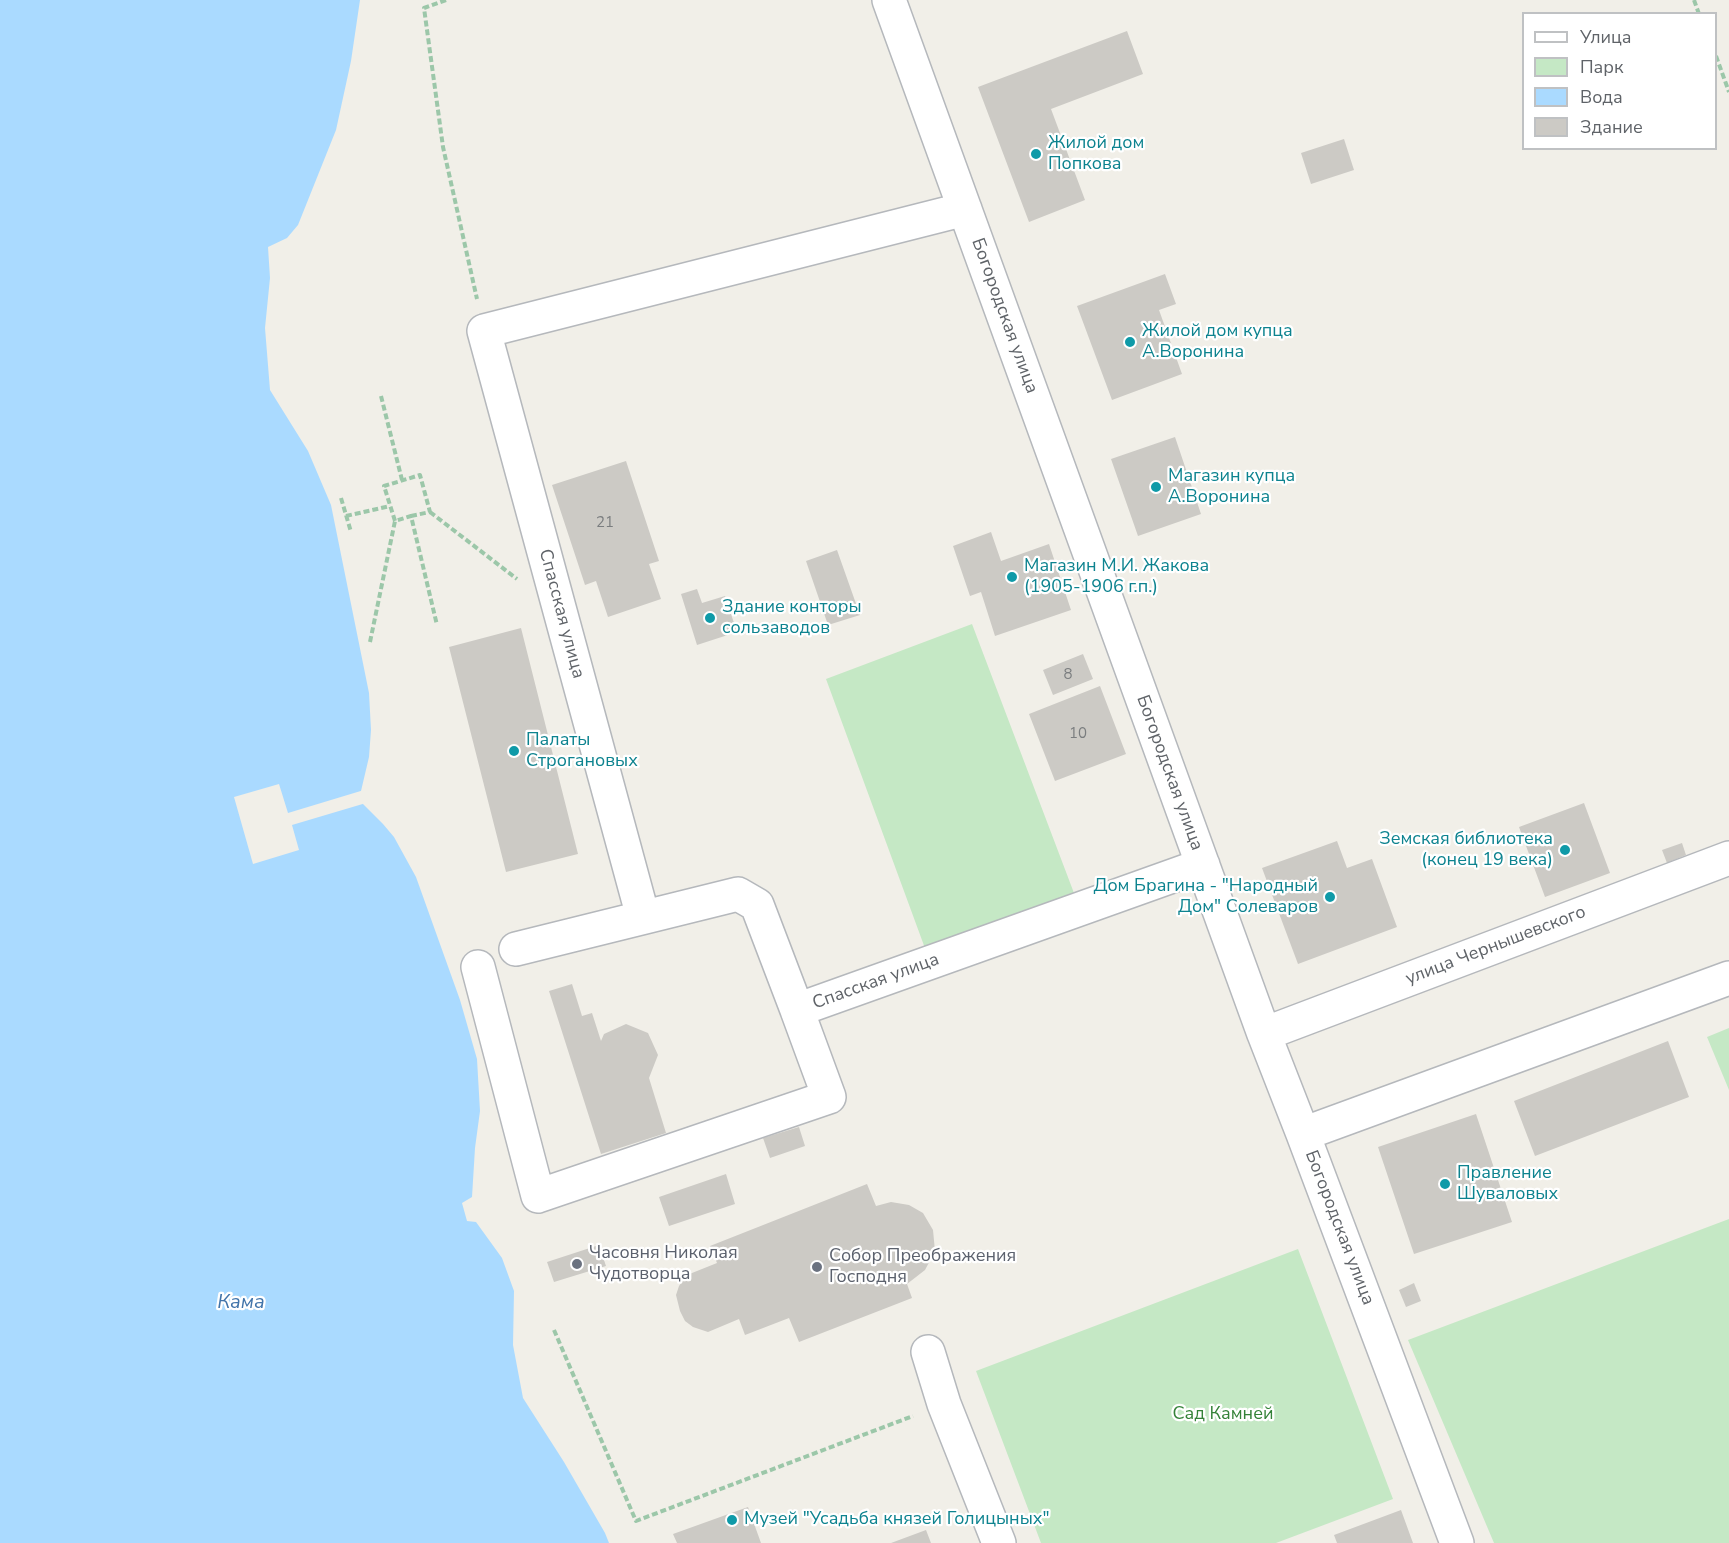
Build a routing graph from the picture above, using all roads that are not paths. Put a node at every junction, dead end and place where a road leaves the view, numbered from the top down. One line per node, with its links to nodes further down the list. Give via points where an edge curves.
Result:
1 (889, 0): 2 (street, Богородская улица)
2 (965, 209): 4 (street, Богородская улица); 5 (street, Спасская улица, via 484,331)
3 (1729, 858): 10 (street, улица Чернышевского)
4 (1203, 865): 9 (street, Спасская улица); 10 (street, Богородская улица)
5 (644, 917): 6 (street); 9 (street, Спасская улица, via 738,894 748,899 757,905)
6 (516, 949)
7 (478, 968): 9 (street, via 538,1196 829,1097)
8 (1729, 978): 11 (street)
9 (797, 1010)
10 (1264, 1034): 11 (street, Богородская улица)
11 (1303, 1134): 14 (street, Богородская улица)
12 (928, 1352): 13 (street, via 944,1404)
13 (999, 1543)
14 (1457, 1543)

